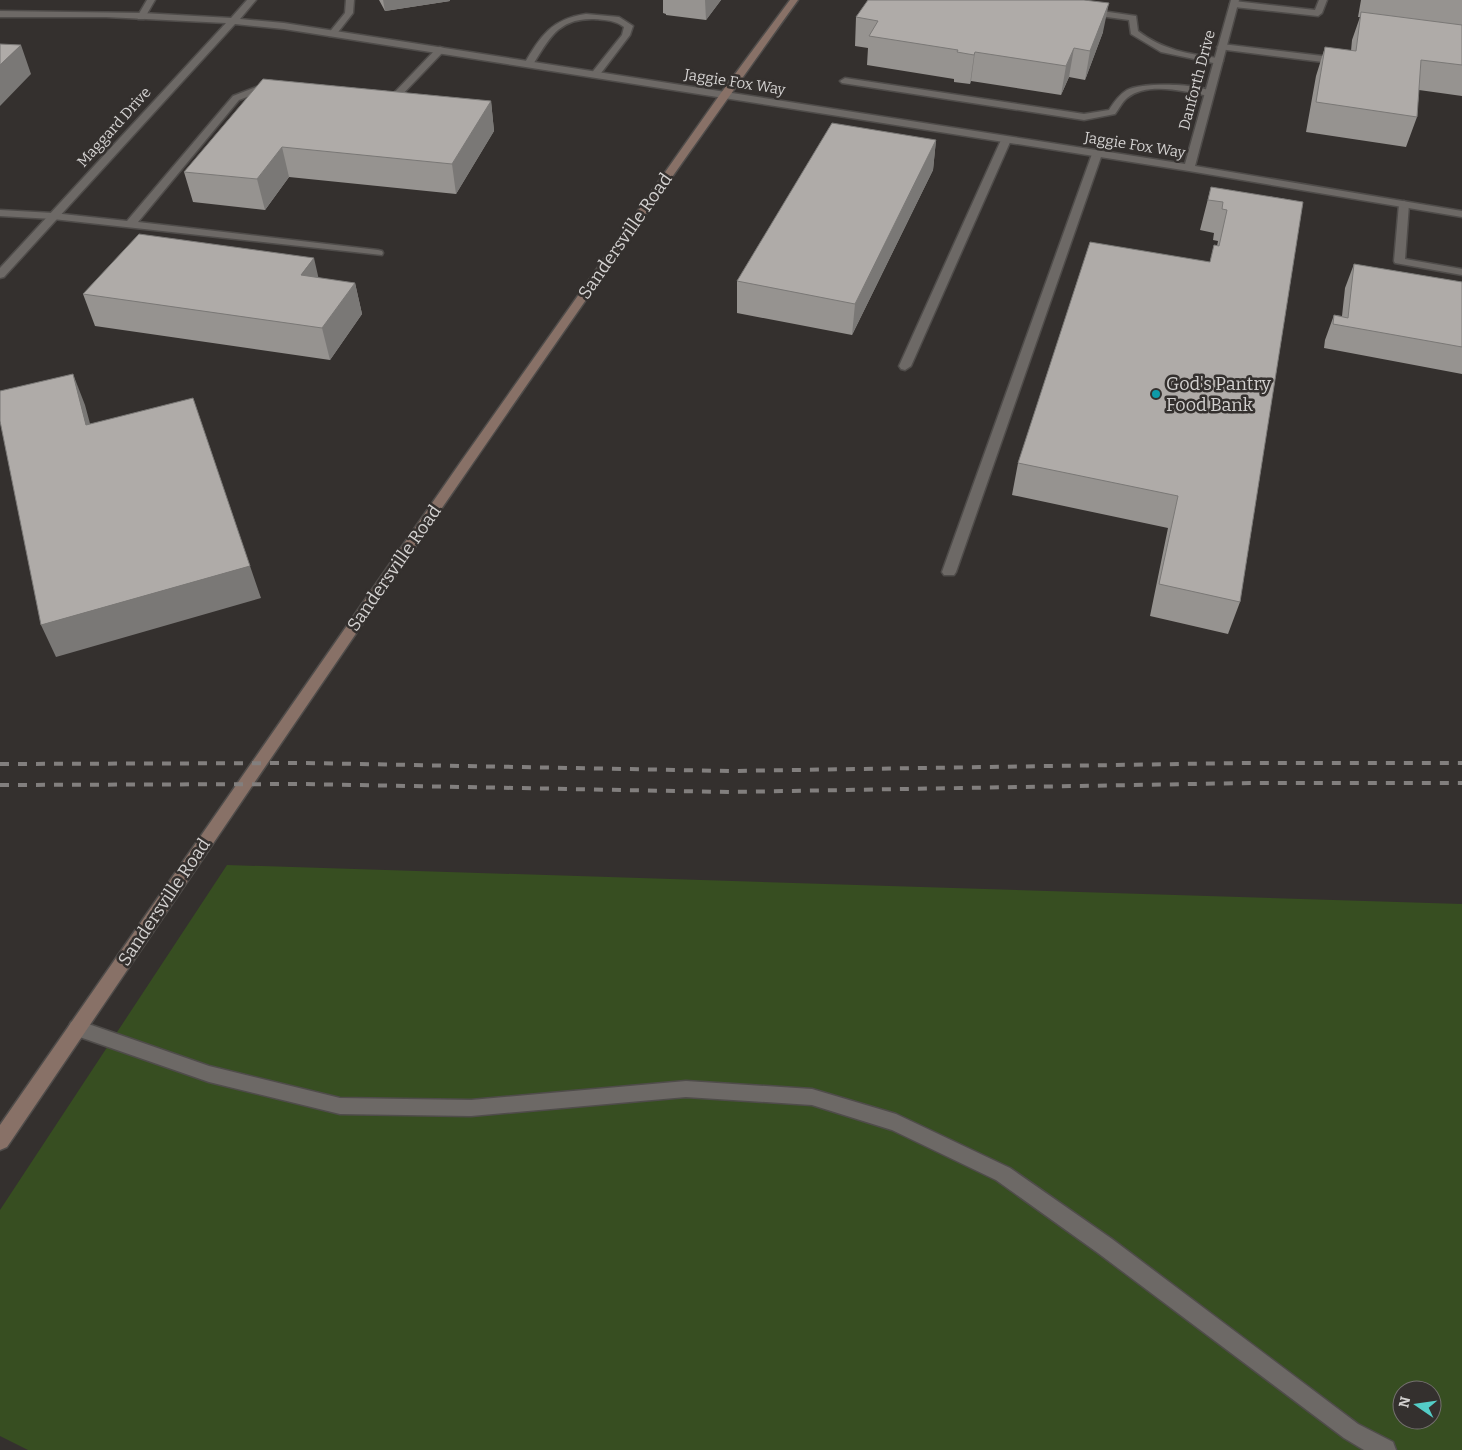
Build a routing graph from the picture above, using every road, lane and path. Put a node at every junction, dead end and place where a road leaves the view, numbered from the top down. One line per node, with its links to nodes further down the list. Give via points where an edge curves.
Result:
1 (151, 0): 9 (street)
2 (252, 0): 10 (street, Maggard Drive)
3 (350, 0): 11 (street, via 349,12)
4 (794, 0): 21 (street, Sandersville Road)
5 (1323, 0): 6 (street, via 1318,13)
6 (1234, 2): 12 (street, Danforth Drive)
7 (1077, 10): 15 (street, via 1133,18 1134,32 1150,45 1170,53)
8 (0, 14): 9 (street, Jaggie Fox Way)
9 (141, 16): 10 (street, Jaggie Fox Way)
10 (232, 20): 11 (street, Jaggie Fox Way); 29 (street, Maggard Drive)
11 (332, 34): 13 (street, Jaggie Fox Way)
12 (1222, 46): 14 (street); 15 (street, Danforth Drive)
13 (440, 50): 16 (street, Jaggie Fox Way); 22 (street, via 394,98)
14 (1331, 60)
15 (1218, 61): 20 (street, Danforth Drive)
16 (529, 64): 17 (street, Jaggie Fox Way); 17 (street, via 544,39 563,21 598,16 620,19 629,26 626,35)
17 (595, 75): 21 (street, Jaggie Fox Way)
18 (845, 81): 20 (street, via 1084,118 1112,112 1124,96 1136,89 1153,86)
19 (284, 89): 30 (street, via 264,87 236,98)
20 (1209, 93): 25 (street, Danforth Drive)
21 (724, 95): 23 (street, Jaggie Fox Way); 36 (street, Sandersville Road)
22 (374, 96)
23 (1006, 140): 24 (street, Jaggie Fox Way); 34 (street)
24 (1097, 154): 25 (street, Jaggie Fox Way); 35 (street)
25 (1189, 168): 26 (street, Jaggie Fox Way)
26 (1404, 204): 28 (street, Jaggie Fox Way); 32 (street, via 1399,261)
27 (0, 213): 29 (street)
28 (1462, 214)
29 (53, 216): 30 (street); 33 (street, Maggard Drive)
30 (130, 225): 31 (street)
31 (378, 253)
32 (1462, 272)
33 (0, 275)
34 (904, 366)
35 (949, 572)
36 (77, 1028): 37 (street, Sandersville Road); 38 (street, via 209,1074 340,1106 471,1108 686,1089 812,1097 896,1123 1002,1174 1105,1246 1351,1431)
37 (0, 1141)
38 (1385, 1450)

